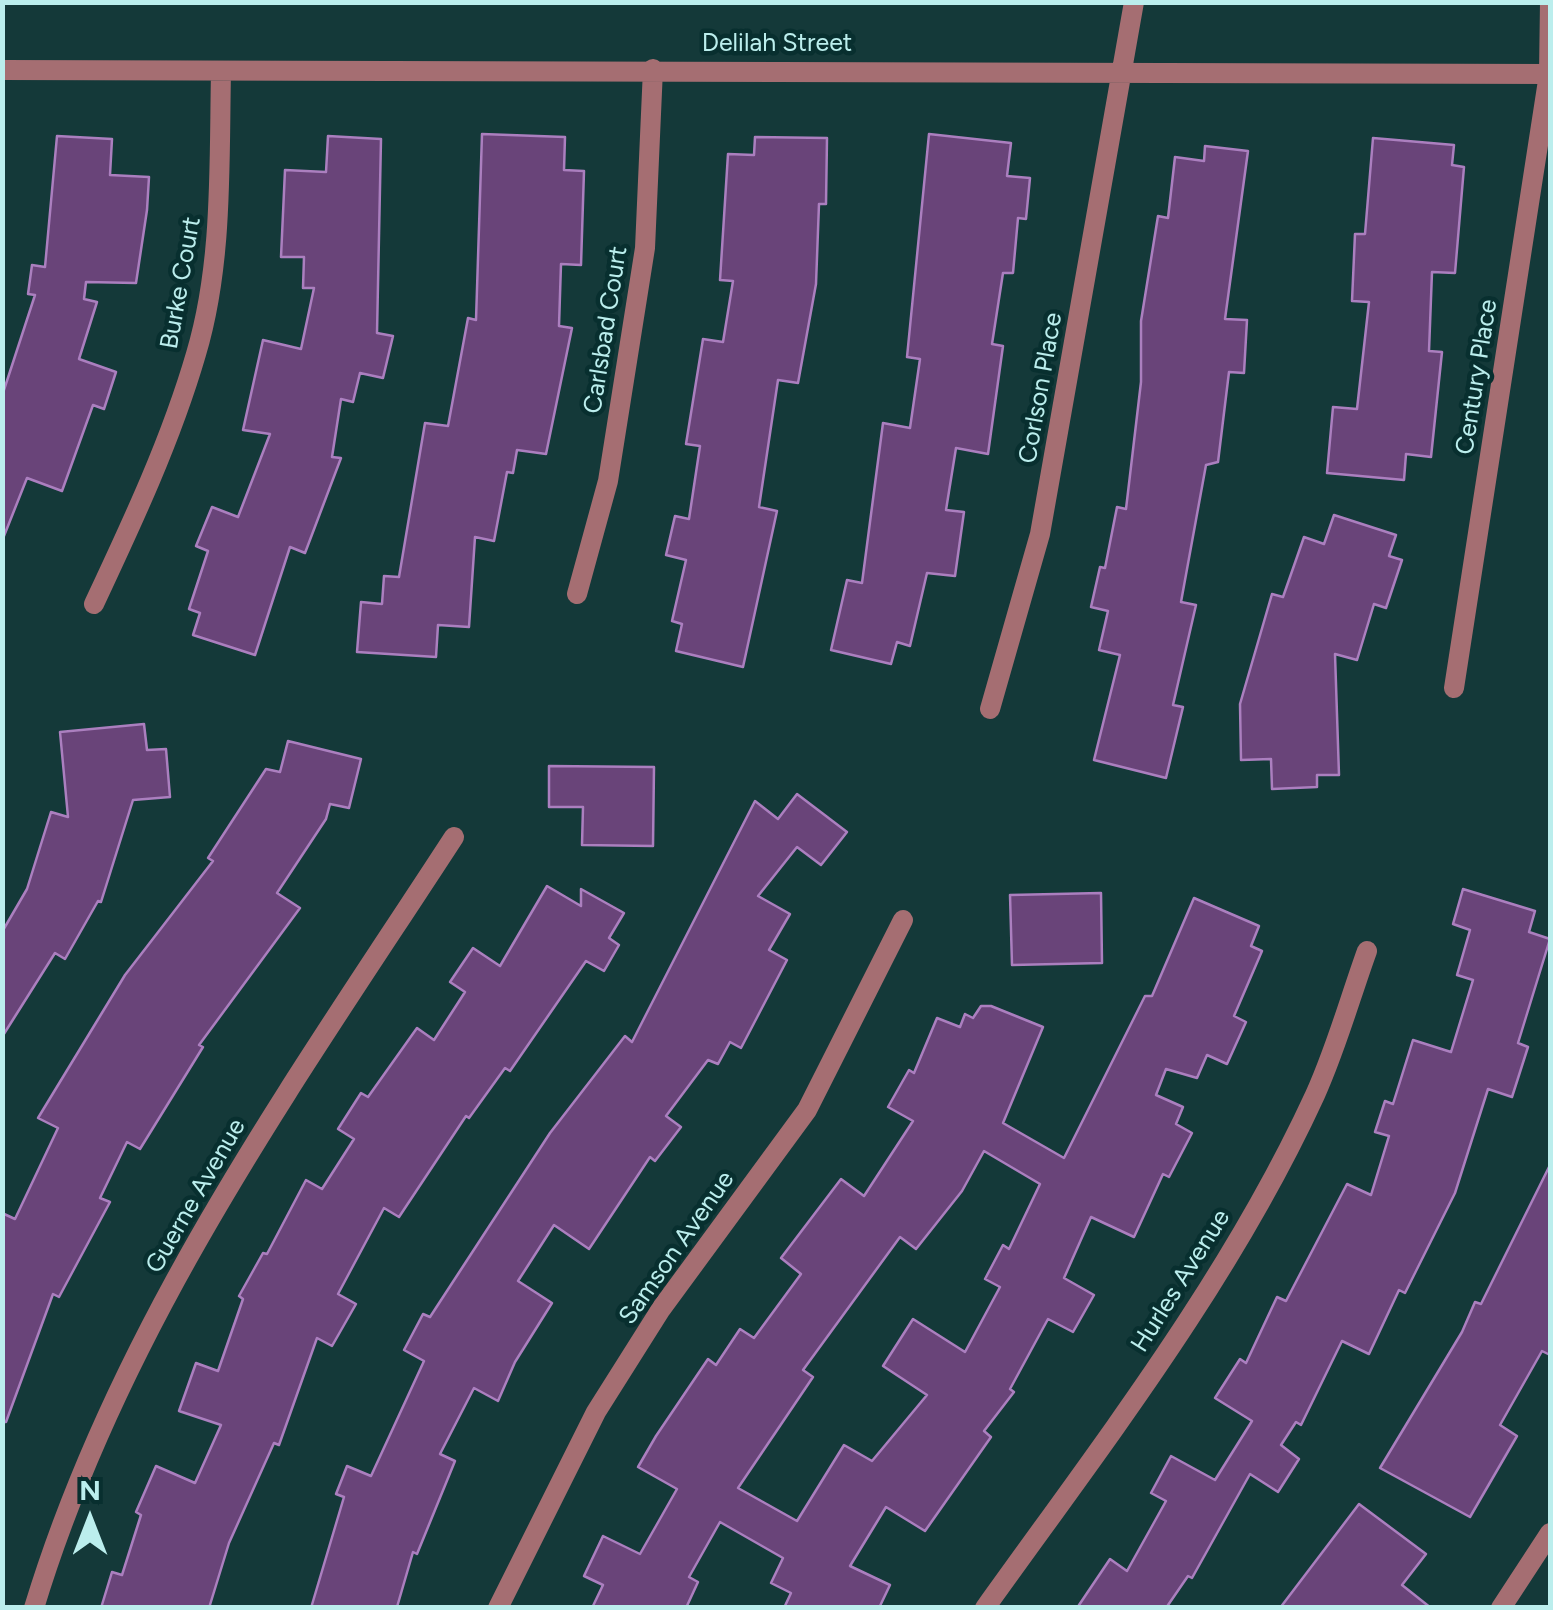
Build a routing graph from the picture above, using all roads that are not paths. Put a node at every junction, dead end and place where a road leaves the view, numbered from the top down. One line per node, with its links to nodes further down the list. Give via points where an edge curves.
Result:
1 (1134, 2): 5 (street, Corlson Place)
2 (1550, 2): 7 (street, Century Place)
3 (653, 68): 5 (street, Delilah Street); 6 (street, Delilah Street); 8 (street, Carlsbad Court, via 644,248 608,482)
4 (2, 70): 6 (street, Delilah Street)
5 (1124, 71): 7 (street, Delilah Street); 11 (street, Corlson Place, via 1040,534)
6 (222, 72): 9 (street, Burke Court, via 218,231 197,353 136,515)
7 (1550, 74): 10 (street, Century Place)
8 (577, 594)
9 (94, 604)
10 (1454, 688)
11 (990, 709)
12 (454, 837): 16 (street, Guerne Avenue, via 217,1200 118,1391)
13 (903, 920): 17 (street, Samson Avenue, via 808,1110 662,1309 596,1412)
14 (1367, 951): 18 (street, Hurles Avenue, via 1316,1094 1236,1243 1150,1378)
15 (1550, 1533): 19 (street)
16 (34, 1608)
17 (498, 1608)
18 (984, 1608)
19 (1501, 1608)

